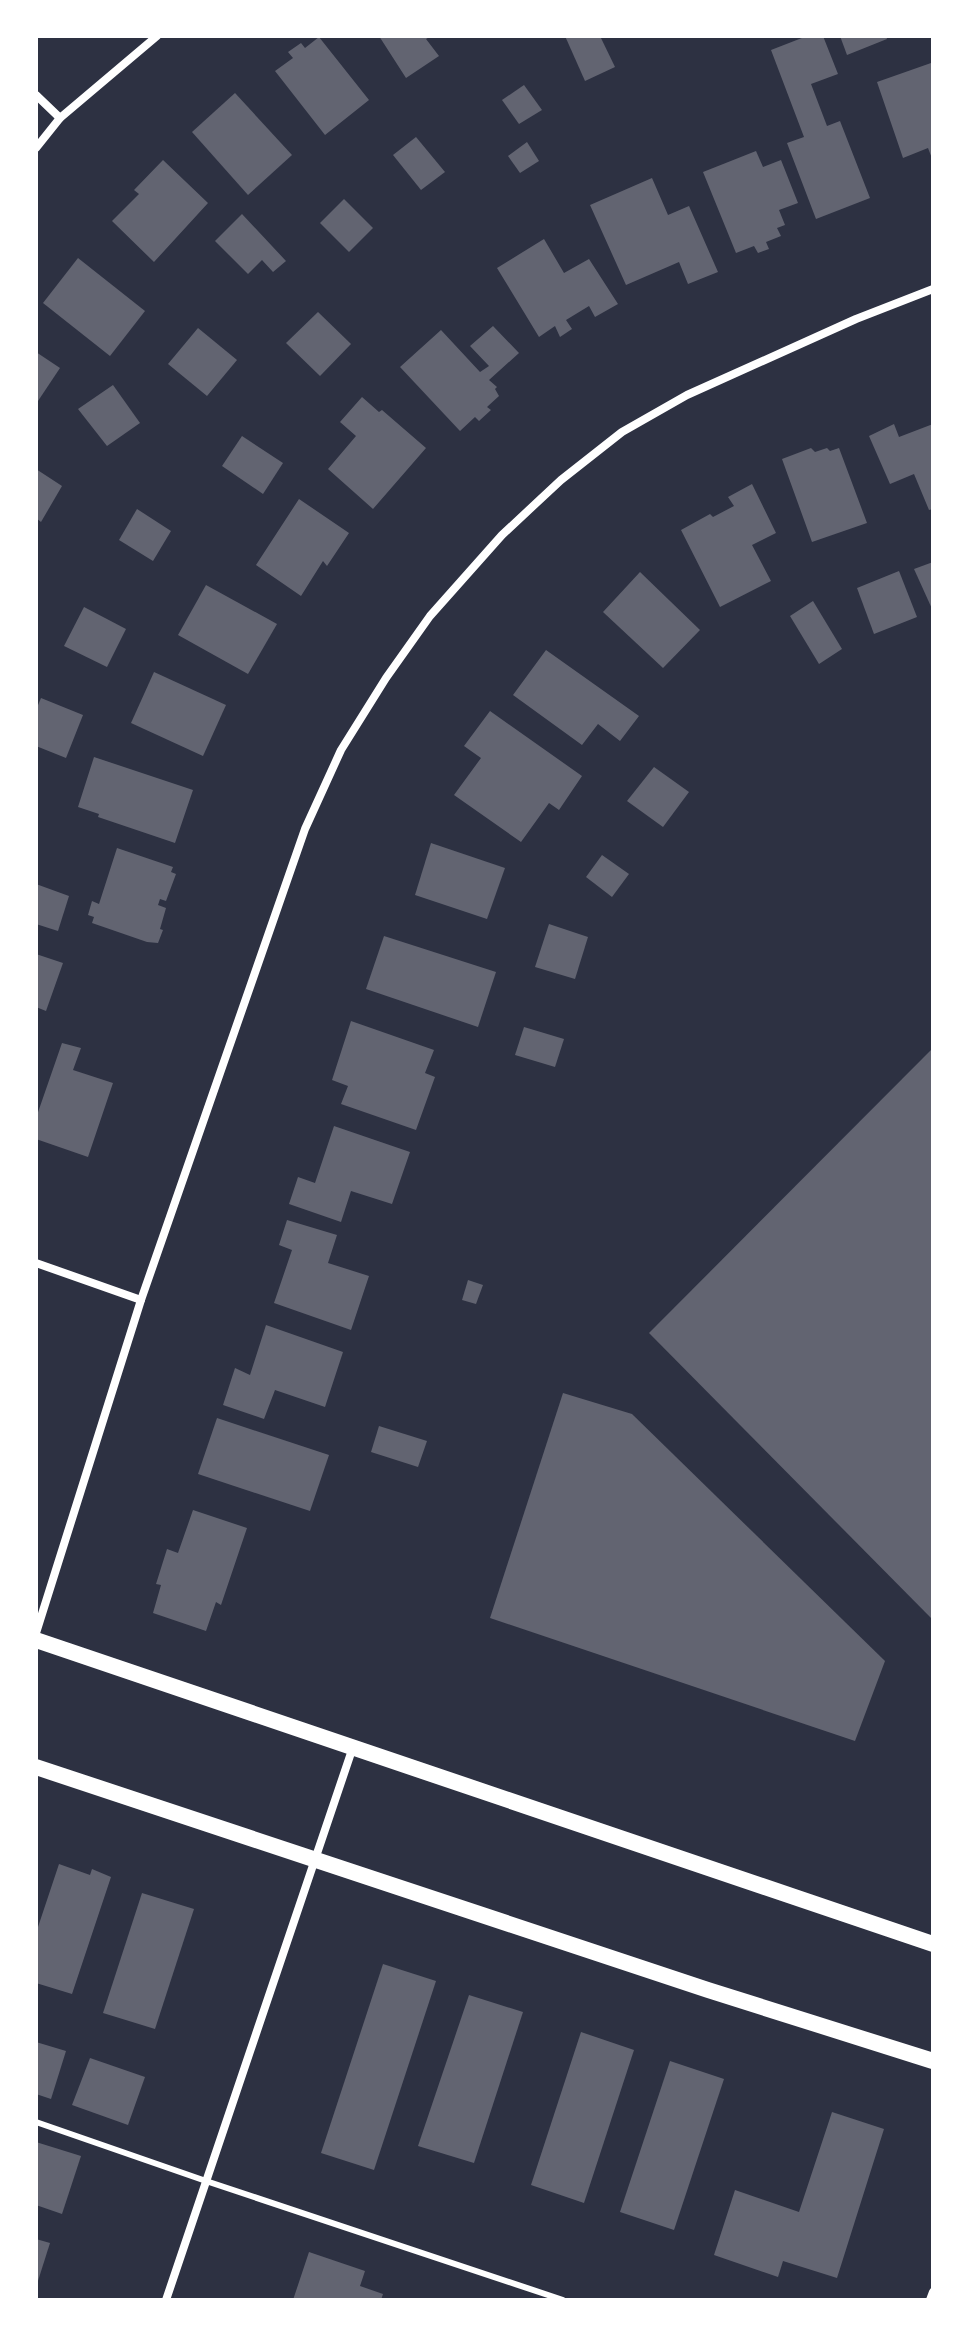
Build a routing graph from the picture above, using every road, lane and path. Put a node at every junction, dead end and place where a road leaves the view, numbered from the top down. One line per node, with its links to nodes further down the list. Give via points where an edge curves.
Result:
1 (157, 36): 3 (street)
2 (36, 95): 3 (street)
3 (60, 118): 4 (street)
4 (36, 148)
5 (933, 289): 7 (street, via 687,395 622,432 502,535 430,616 341,750 305,829)
6 (36, 1263): 7 (street)
7 (141, 1300): 8 (street)
8 (36, 1633)
9 (36, 1640): 10 (main road)
10 (353, 1746): 12 (street); 13 (main road)
11 (36, 1767): 12 (main road)
12 (314, 1860): 14 (main road); 16 (street)
13 (933, 1944)
14 (933, 2061)
15 (36, 2122): 16 (lane)
16 (206, 2181): 18 (street); 19 (lane)
17 (933, 2292): 20 (street)
18 (166, 2300)
19 (563, 2300)
20 (930, 2300)

